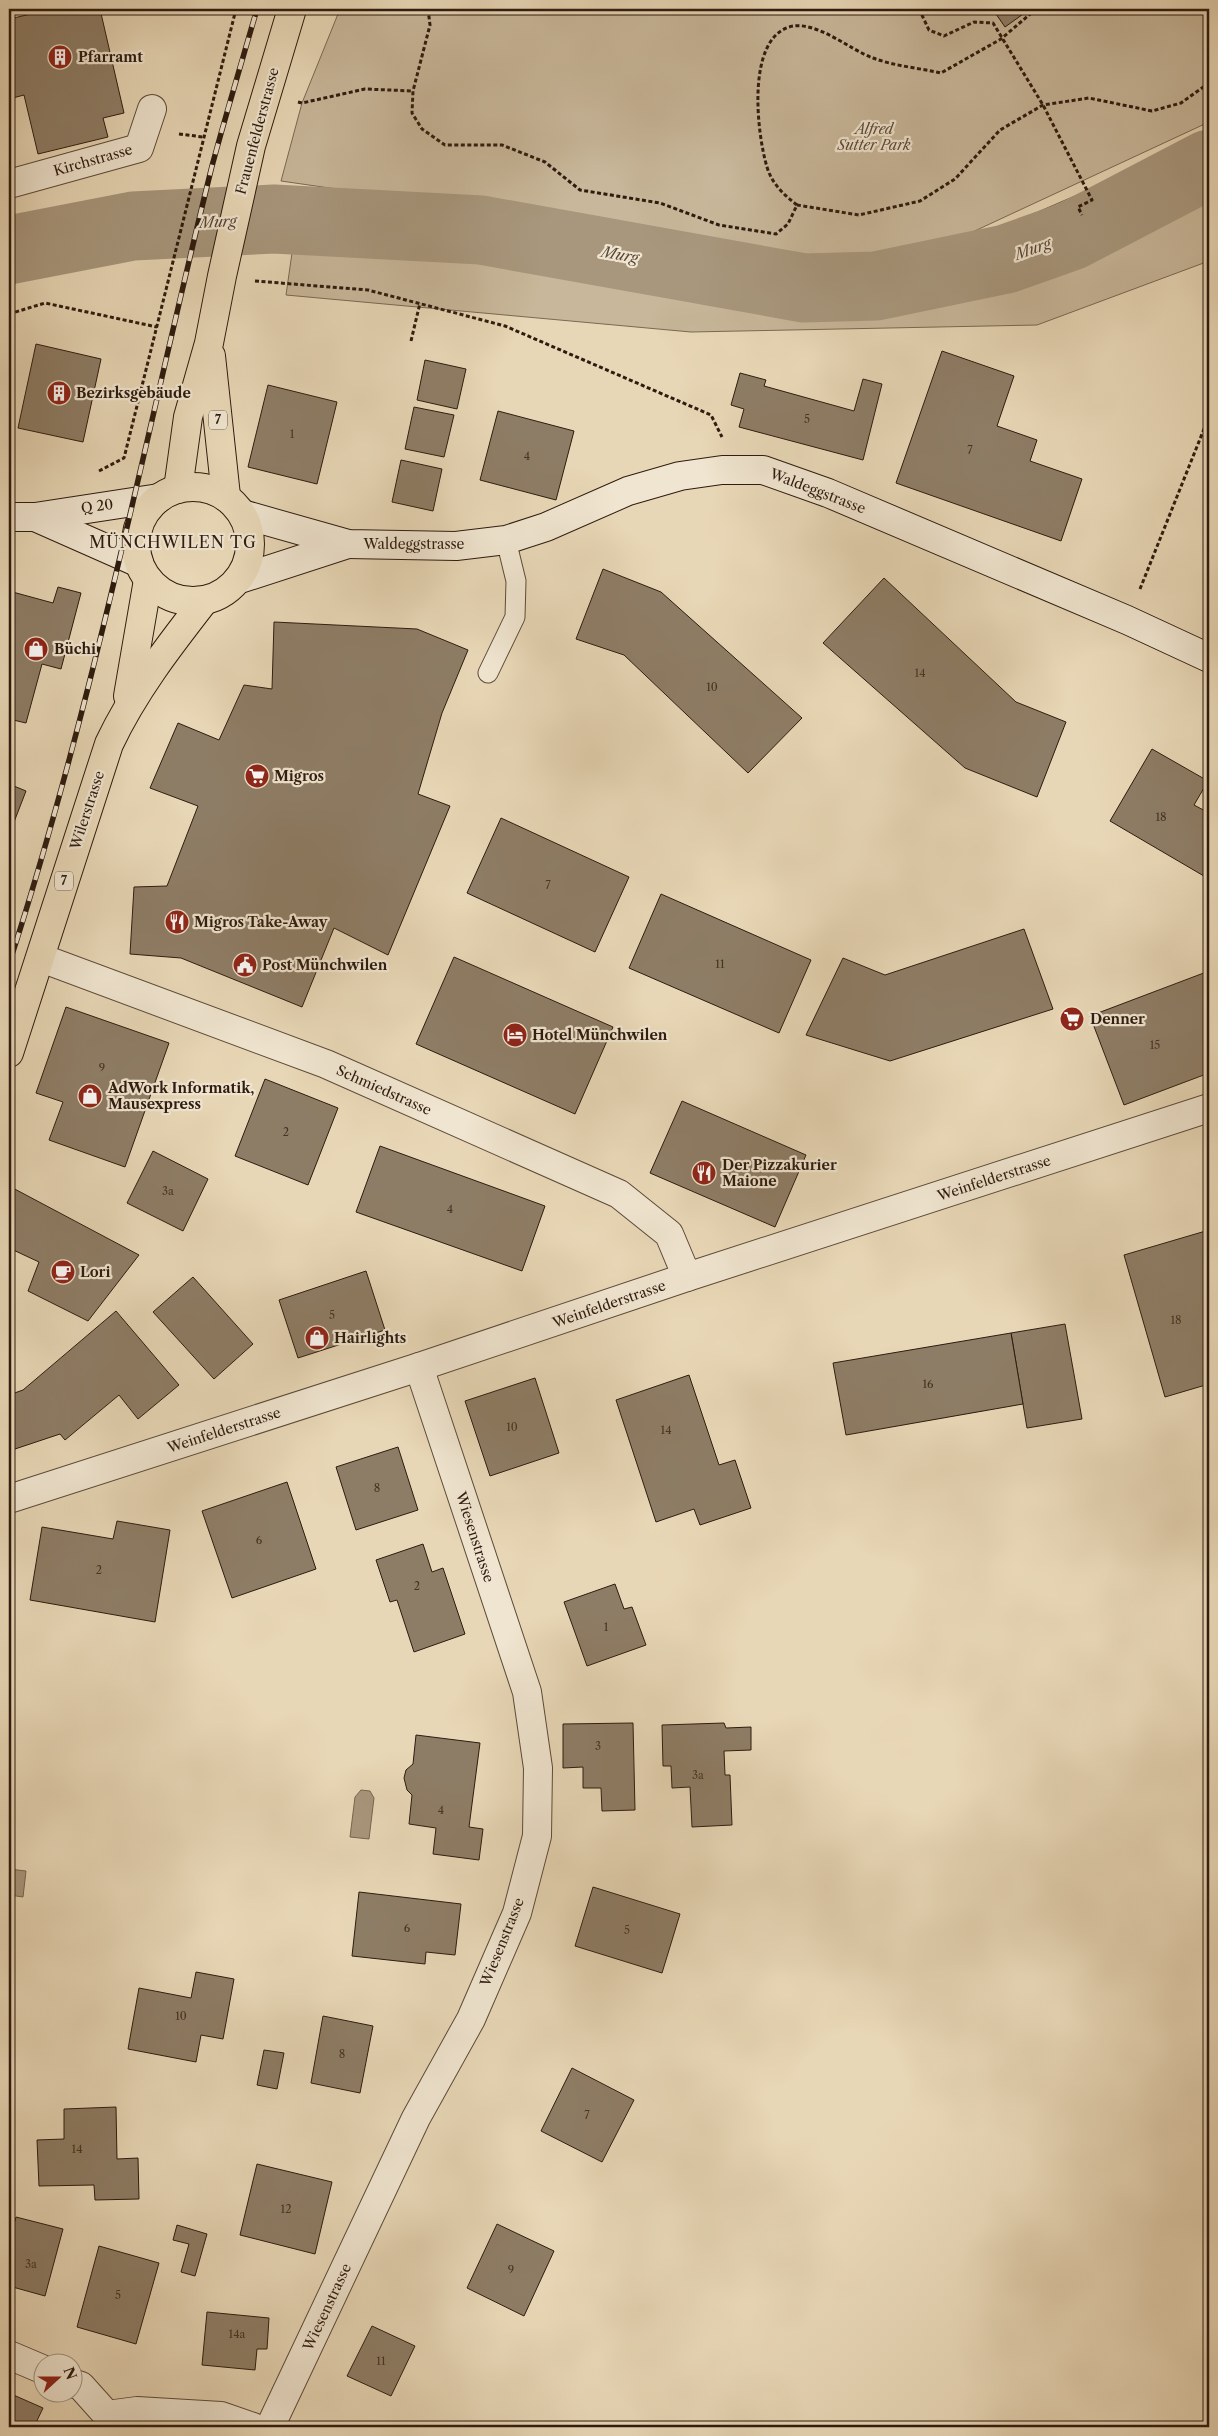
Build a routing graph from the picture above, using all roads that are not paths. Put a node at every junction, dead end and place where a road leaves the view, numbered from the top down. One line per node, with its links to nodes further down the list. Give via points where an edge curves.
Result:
1 (292, 9): 4 (main road, Frauenfelderstrasse / 7, via 251,146)
2 (152, 110): 3 (street, Kirchstrasse, via 139,148)
3 (9, 184)
4 (209, 343): 5 (main road, Frauenfelderstrasse / 7); 6 (main road, Frauenfelderstrasse / 7)
5 (168, 493): 6 (main road, via 194,487 211,489); 7 (street, Q 20); 10 (main road, via 147,511 139,528 136,546)
6 (234, 505): 9 (street, Waldeggstrasse); 11 (main road, via 249,530 248,564)
7 (22, 517): 10 (street, Q 20)
8 (506, 540): 9 (street, Waldeggstrasse, via 456,546); 13 (street, Waldeggstrasse, via 546,527 628,491 680,476 722,470 763,470 828,493); 14 (lane, via 516,581 514,617)
9 (348, 544): 11 (street, Waldeggstrasse)
10 (144, 572): 12 (main road, via 160,591 173,598 188,602); 15 (main road, Wilerstrasse / 7)
11 (240, 579): 12 (main road, via 230,589)
12 (204, 601): 15 (main road, Wilerstrasse / 7)
13 (1209, 658)
14 (488, 673)
15 (124, 711): 16 (main road, Wilerstrasse / 7, via 91,796)
16 (41, 958): 17 (main road, Wilerstrasse / 7); 19 (street, Schmiedstrasse, via 326,1064 619,1194 669,1234)
17 (9, 1053)
18 (1209, 1108): 19 (street, Weinfelderstrasse)
19 (687, 1278): 20 (street, Weinfelderstrasse)
20 (419, 1367): 21 (street, Weinfelderstrasse); 27 (street, Wiesenstrasse, via 527,1692 538,1768 536,1836 517,1913 470,2019 416,2118)
21 (9, 1499)
22 (9, 2355): 23 (street)
23 (32, 2365)
24 (82, 2388): 25 (street)
25 (98, 2421): 26 (street, via 137,2411 221,2416)
26 (253, 2427)
27 (270, 2427)

